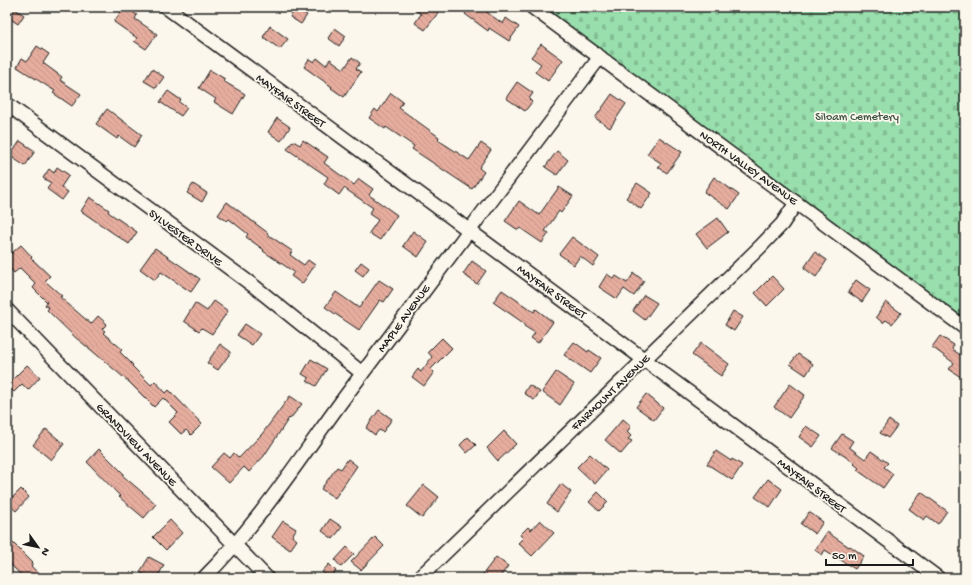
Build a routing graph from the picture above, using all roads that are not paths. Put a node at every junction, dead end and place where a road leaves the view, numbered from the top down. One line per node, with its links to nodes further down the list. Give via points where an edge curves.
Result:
1 (166, 7): 6 (street, MAYFAIR STREET)
2 (532, 7): 3 (street, NORTH VALLEY AVENUE)
3 (600, 57): 5 (street, NORTH VALLEY AVENUE); 6 (street, MAPLE AVENUE)
4 (7, 104): 10 (street, SYLVESTER DRIVE, via 255,288)
5 (796, 203): 8 (street, NORTH VALLEY AVENUE); 9 (street, FAIRMOUNT AVENUE, via 782,224)
6 (469, 230): 9 (street, MAYFAIR STREET); 10 (street, MAPLE AVENUE)
7 (7, 310): 11 (street, GRANDVIEW AVENUE)
8 (965, 328)
9 (644, 359): 14 (street, FAIRMOUNT AVENUE); 15 (street, MAYFAIR STREET)
10 (362, 373): 11 (street, MAPLE AVENUE)
11 (234, 544): 12 (street, MAPLE AVENUE, via 220,563); 13 (street, GRANDVIEW AVENUE)
12 (204, 578)
13 (267, 578)
14 (419, 578)
15 (938, 578)

